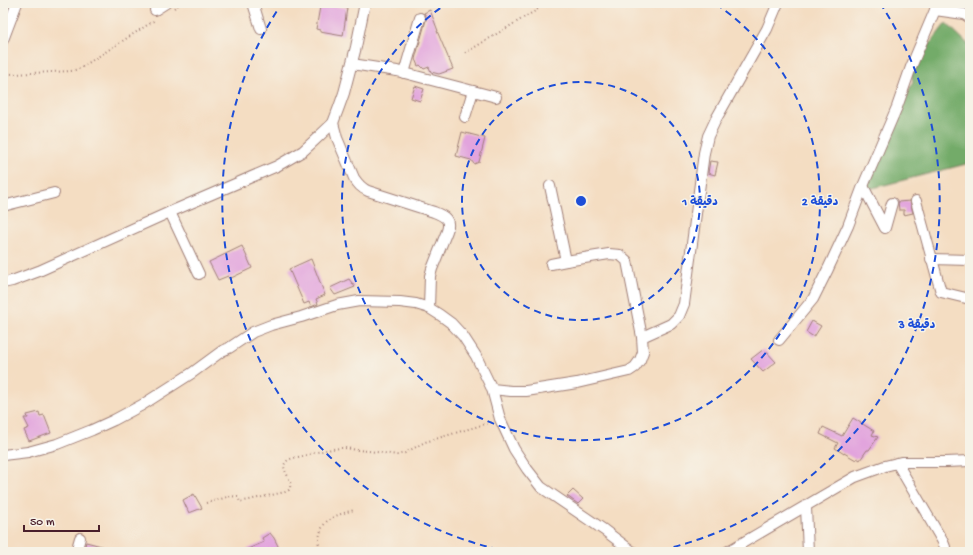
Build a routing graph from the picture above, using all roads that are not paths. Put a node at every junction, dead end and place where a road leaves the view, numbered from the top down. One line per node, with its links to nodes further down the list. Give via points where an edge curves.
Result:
1 (17, 3): 11 (street)
2 (253, 3): 10 (street)
3 (365, 3): 12 (street)
4 (778, 3): 33 (street, via 767,29 708,136 684,304 679,316 671,324)
5 (937, 6): 9 (street); 19 (street)
6 (168, 7): 7 (street)
7 (156, 14)
8 (420, 18): 13 (street)
9 (970, 18)
10 (260, 29)
11 (3, 40)
12 (352, 64): 13 (street); 17 (street)
13 (404, 72): 14 (street)
14 (473, 91): 15 (street); 16 (street)
15 (496, 97)
16 (465, 117)
17 (333, 123): 24 (street, via 303,151 277,166); 32 (street, via 357,184 368,191 442,215 448,221 449,225 430,276)
18 (550, 186): 27 (street)
19 (863, 186): 22 (street, via 885,228); 34 (street, via 848,226 813,299)
20 (54, 193): 23 (street)
21 (916, 201): 25 (street)
22 (892, 203)
23 (3, 206)
24 (170, 212): 29 (street); 30 (street, via 39,271)
25 (931, 259): 26 (street); 31 (street, via 941,292)
26 (970, 260)
27 (566, 261): 28 (street); 33 (street, via 609,254 620,255 627,261)
28 (551, 264)
29 (199, 274)
30 (3, 283)
31 (970, 299)
32 (429, 308): 35 (street, via 451,323 462,336 476,356); 36 (street, via 400,302 359,301 271,325 253,332 142,405 114,420 56,444 28,452)
33 (642, 337): 35 (street, via 643,352 640,360 629,371 526,391)
34 (779, 340)
35 (492, 389): 42 (street, via 500,419 514,449 541,487)
36 (3, 455)
37 (970, 461): 38 (street)
38 (897, 462): 39 (street, via 855,478); 45 (street, via 944,542)
39 (806, 507): 43 (street); 44 (street)
40 (80, 538): 41 (street)
41 (76, 552)
42 (633, 552)
43 (727, 552)
44 (808, 552)
45 (944, 552)

